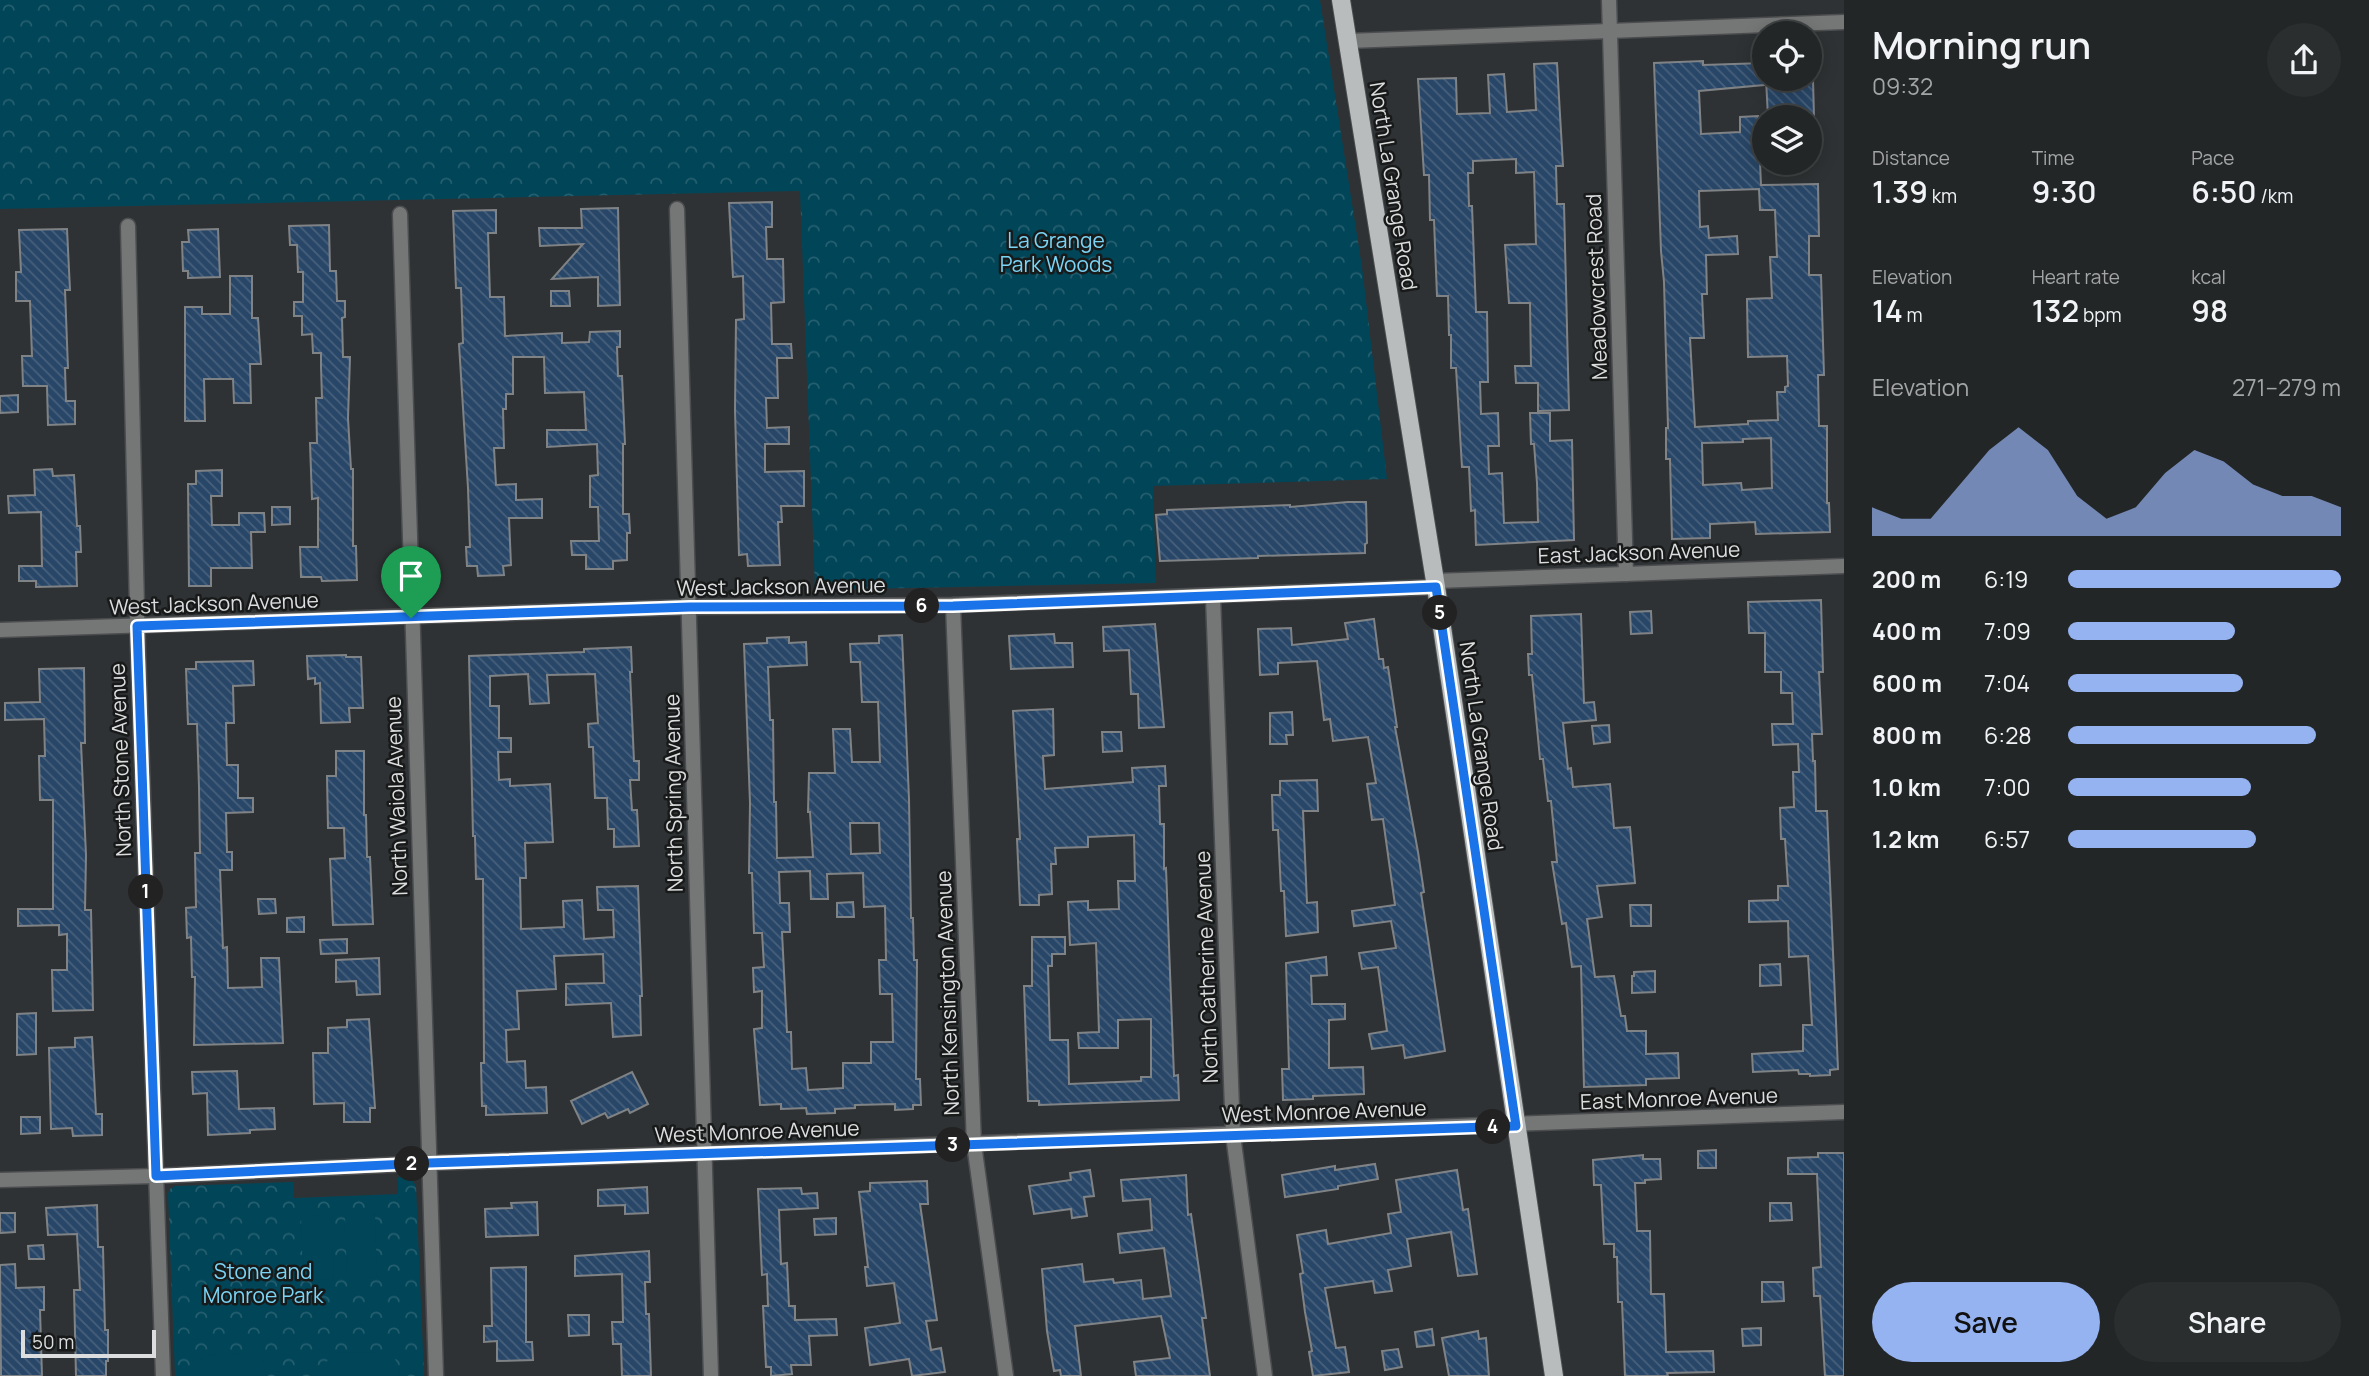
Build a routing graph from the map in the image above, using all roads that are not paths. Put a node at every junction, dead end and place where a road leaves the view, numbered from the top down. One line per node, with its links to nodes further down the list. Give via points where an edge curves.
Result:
1 (1341, 0): 5 (main road, North La Grange Road)
2 (1609, 0): 4 (street, Meadowcrest Road)
3 (1844, 22): 4 (street)
4 (1610, 31): 5 (street); 10 (street, Meadowcrest Road)
5 (1348, 41): 11 (main road, North La Grange Road)
6 (677, 209): 14 (street, North Spring Avenue)
7 (400, 214): 15 (street, North Waiola Avenue)
8 (128, 226): 16 (street, North Stone Avenue)
9 (1844, 566): 10 (street, East Jackson Avenue)
10 (1626, 574): 11 (street, East Jackson Avenue)
11 (1435, 584): 12 (street, West Jackson Avenue); 19 (main road, North La Grange Road)
12 (1213, 597): 13 (street, West Jackson Avenue); 20 (street, North Catherine Avenue)
13 (953, 606): 14 (street, West Jackson Avenue); 21 (street, North Kensington Avenue)
14 (690, 607): 15 (street, West Jackson Avenue); 22 (street, North Spring Avenue)
15 (411, 618): 16 (street, West Jackson Avenue); 23 (street, North Waiola Avenue)
16 (137, 626): 17 (street, West Jackson Avenue); 24 (street, North Stone Avenue)
17 (0, 630)
18 (1844, 1112): 19 (street, East Monroe Avenue)
19 (1516, 1126): 20 (street, West Monroe Avenue); 31 (main road, North La Grange Road)
20 (1233, 1135): 21 (street, West Monroe Avenue); 30 (street, North Catherine Avenue)
21 (974, 1144): 22 (street, West Monroe Avenue); 29 (street, North Kensington Avenue)
22 (703, 1155): 23 (street, West Monroe Avenue); 28 (street, North Spring Avenue)
23 (429, 1163): 24 (street, West Monroe Avenue); 27 (street, North Waiola Avenue)
24 (156, 1176): 25 (street, West Monroe Avenue); 26 (street, North Stone Avenue)
25 (0, 1180)
26 (163, 1376)
27 (436, 1376)
28 (711, 1376)
29 (1006, 1376)
30 (1265, 1376)
31 (1554, 1376)

